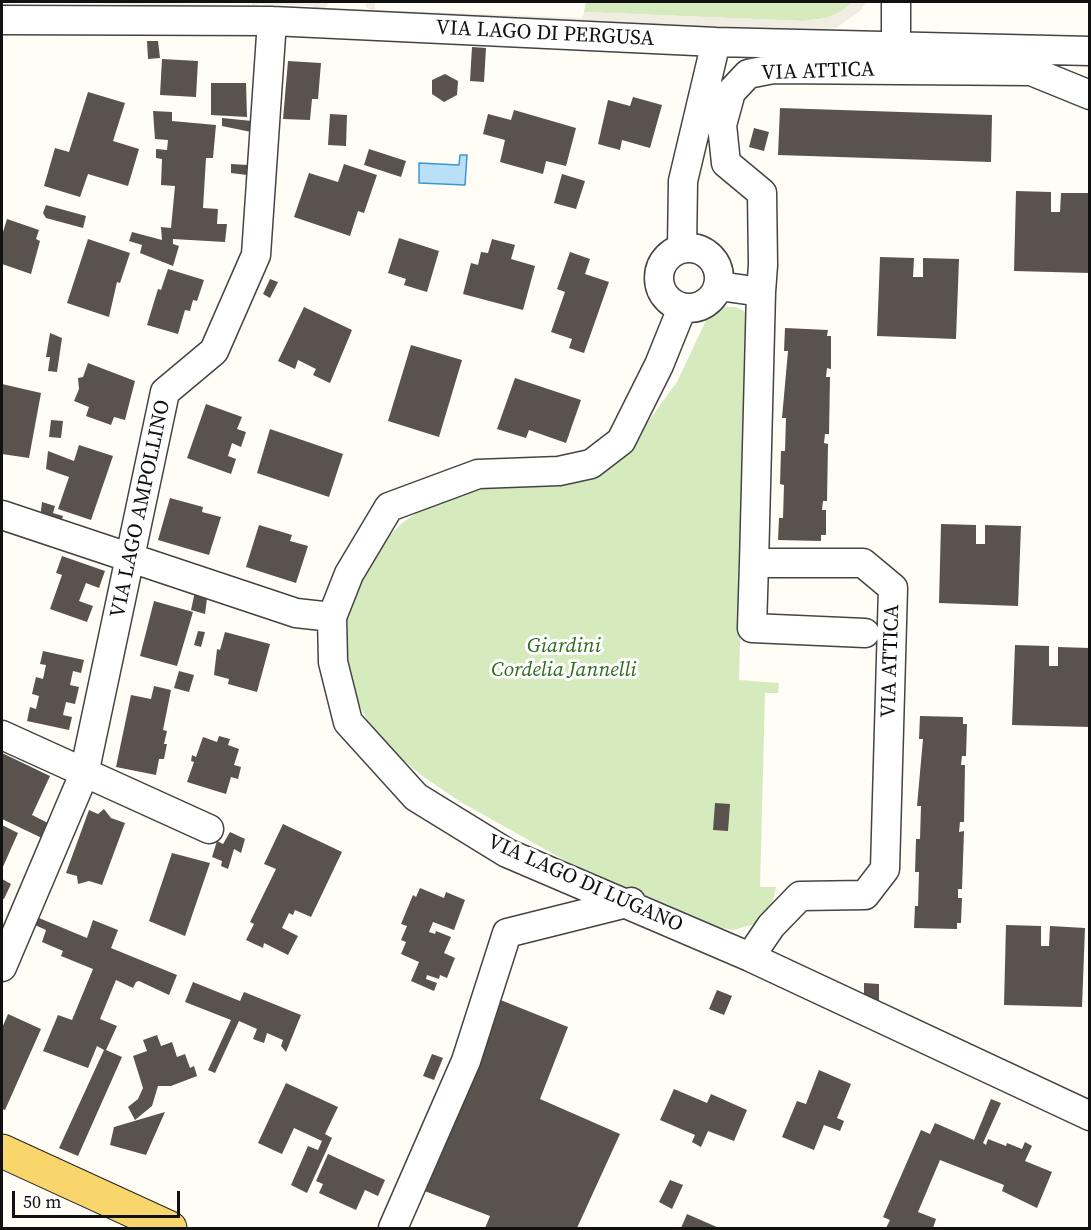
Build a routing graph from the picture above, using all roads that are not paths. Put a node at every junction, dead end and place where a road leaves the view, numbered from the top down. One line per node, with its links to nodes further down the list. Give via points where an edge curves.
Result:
1 (896, 2): 6 (street)
2 (349, 13): 4 (street, VIA LAGO DI PERGUSA); 5 (street, VIA LAGO DI PERGUSA)
3 (11, 14): 4 (street, VIA LAGO DI PERGUSA)
4 (272, 21): 14 (street, VIA LAGO AMPOLLINO, via 256,255 214,351 165,392)
5 (716, 42): 6 (street, VIA LAGO DI PERGUSA); 9 (street, via 683,181)
6 (896, 44): 7 (street, VIA LAGO DI PERGUSA)
7 (1089, 51)
8 (1089, 95): 11 (street, VIA ATTICA, via 1032,71 773,69 748,74 731,92 722,125 726,163 762,193)
9 (682, 249): 10 (street, via 692,248 711,257 717,266); 12 (street, via 665,259 658,278 665,297)
10 (718, 286): 11 (street); 12 (street, via 700,307)
11 (761, 292): 15 (street, VIA ATTICA)
12 (682, 308): 16 (street, VIA LAGO DI LUGANO, via 621,441 591,464 559,471 478,474 389,507 349,574)
13 (2, 515): 14 (street)
14 (130, 558): 16 (street, via 296,613); 19 (street, VIA LAGO AMPOLLINO)
15 (754, 563): 17 (street, via 752,628); 22 (street, VIA ATTICA, via 863,563 893,588 885,869 865,895 800,897 771,926)
16 (332, 617): 21 (street, VIA LAGO DI LUGANO, via 333,662 348,722 416,797 507,853)
17 (865, 633)
18 (2, 735): 19 (street)
19 (84, 774): 20 (street); 23 (street, VIA LAGO AMPOLLINO)
20 (209, 829)
21 (637, 901): 22 (street, VIA LAGO DI LUGANO); 27 (street, via 507,933 466,1061)
22 (750, 957): 24 (street, VIA LAGO DI LUGANO)
23 (2, 966)
24 (1089, 1116)
25 (2, 1151): 26 (main road)
26 (170, 1228)
27 (393, 1228)

